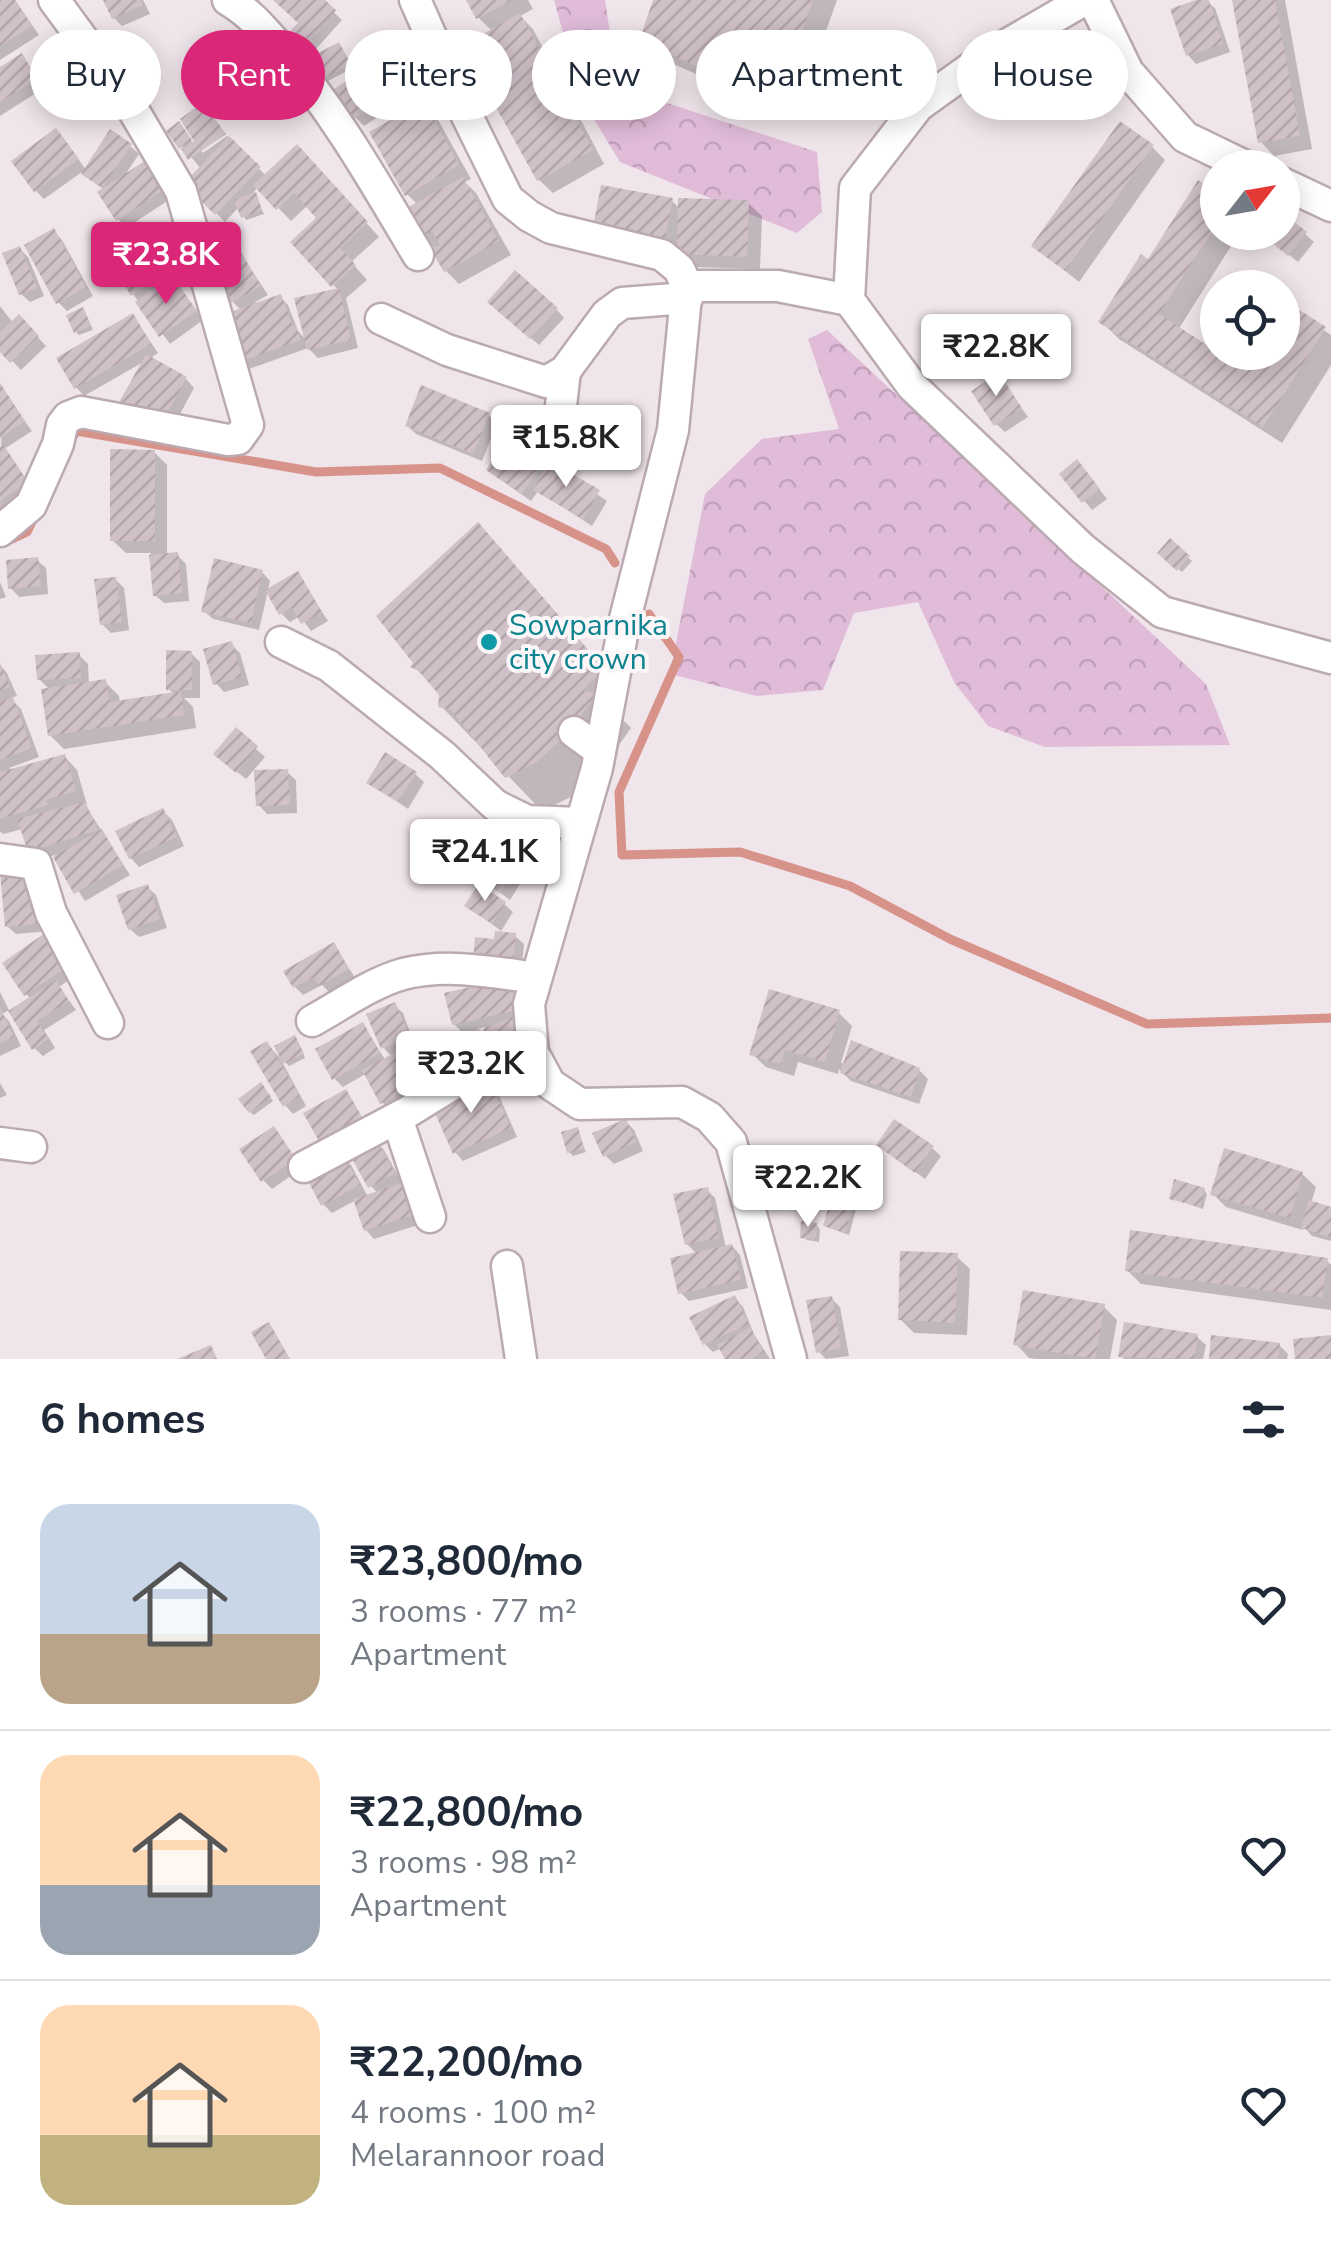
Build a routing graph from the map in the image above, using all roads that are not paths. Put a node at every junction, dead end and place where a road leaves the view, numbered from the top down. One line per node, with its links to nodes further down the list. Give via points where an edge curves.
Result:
1 (54, 0): 15 (street, via 128,101 181,191 248,426 228,440 81,412 68,417 31,505)
2 (228, 0): 9 (street, via 247,11 307,80)
3 (1084, 0): 11 (street, via 918,106 855,188)
4 (1093, 0): 6 (street, via 1128,72 1184,137)
5 (414, 6): 10 (street, via 508,199 551,228 662,256 679,269)
6 (1211, 150)
7 (1300, 191): 8 (street)
8 (1331, 206)
9 (418, 255)
10 (687, 292): 11 (street, via 778,286); 13 (street, via 622,303); 19 (street, via 673,430)
11 (849, 300): 17 (street, via 912,386 1083,548 1162,612)
12 (382, 319): 13 (street, via 446,350 546,382)
13 (566, 371): 14 (street)
14 (557, 440)
15 (0, 531)
16 (281, 642): 20 (street, via 329,666 495,805 527,821)
17 (1331, 658)
18 (574, 732): 19 (street)
19 (600, 751): 20 (street)
20 (581, 823): 22 (street)
21 (0, 860): 24 (street, via 36,864 51,913)
22 (536, 978): 23 (street, via 481,970 401,974); 25 (street, via 529,1004)
23 (312, 1021)
24 (108, 1023)
25 (538, 1062): 26 (street, via 471,1074); 33 (street, via 550,1084 580,1104 682,1102 709,1116 731,1142)
26 (397, 1118): 29 (street); 30 (street)
27 (0, 1143): 28 (street)
28 (31, 1147)
29 (304, 1167)
30 (430, 1217)
31 (506, 1266): 32 (street)
32 (521, 1359)
33 (791, 1359)

